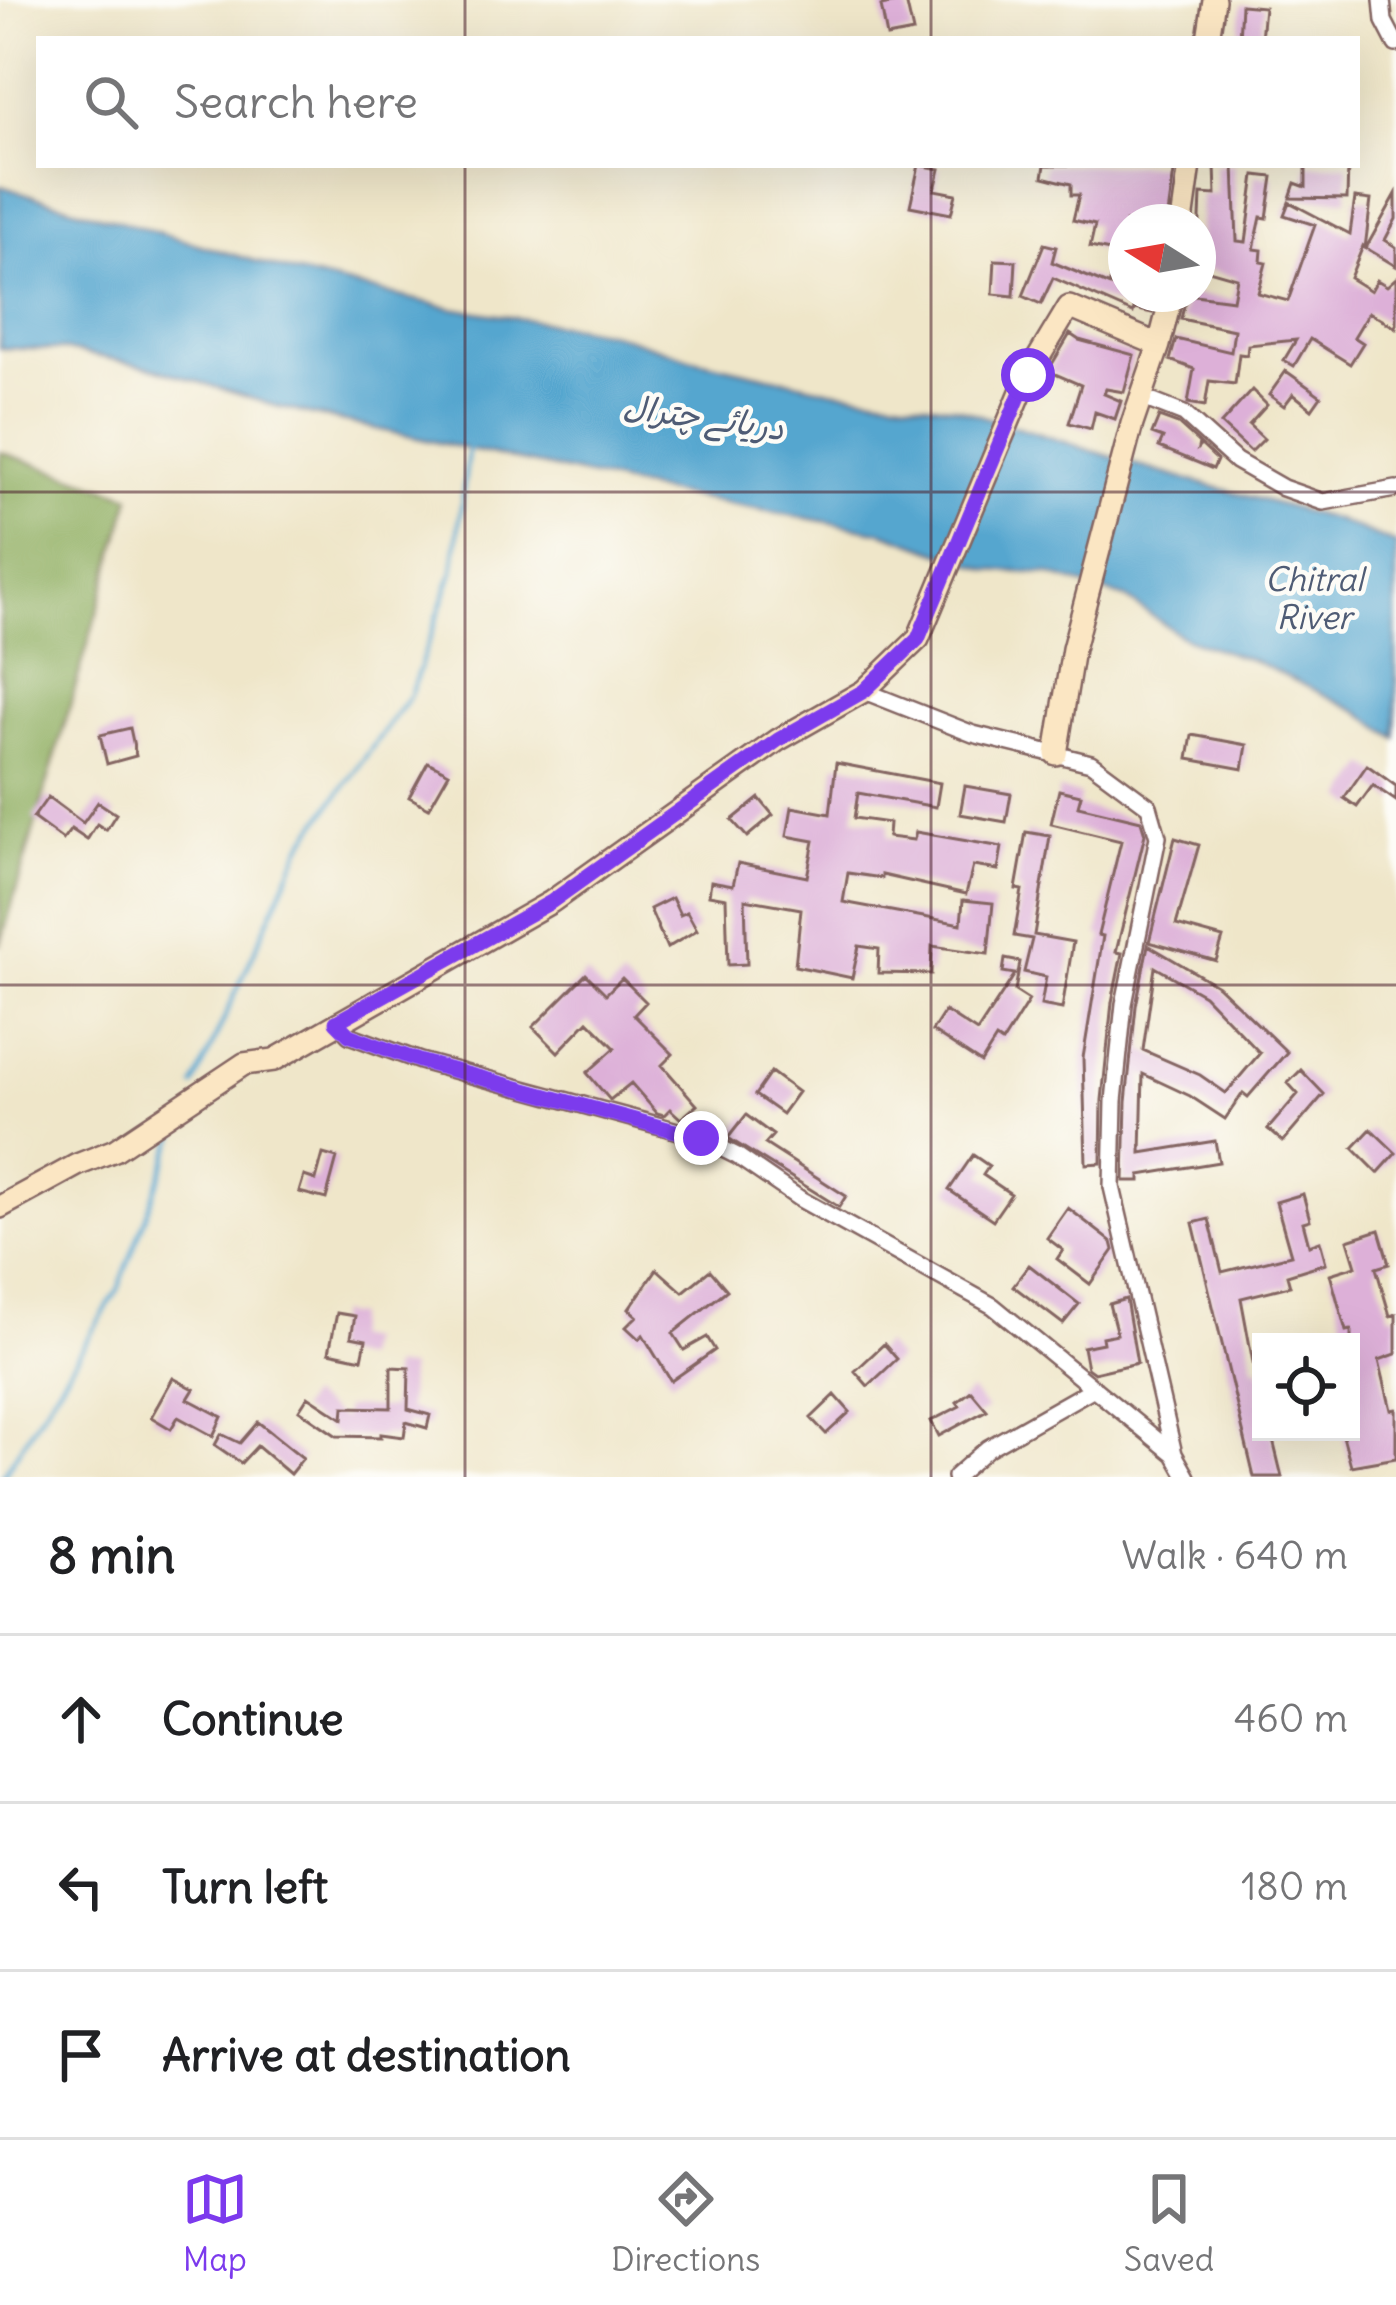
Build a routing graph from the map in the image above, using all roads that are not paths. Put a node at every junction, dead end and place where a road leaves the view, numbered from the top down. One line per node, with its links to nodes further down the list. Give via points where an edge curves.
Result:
1 (1214, 0): 3 (street)
2 (1382, 0): 4 (street)
3 (1208, 36)
4 (1396, 44)
5 (1190, 168): 6 (street)
6 (1185, 204)
7 (1167, 312): 8 (street)
8 (1159, 344): 9 (street); 11 (street, via 1069,307 1028,375 918,639)
9 (1143, 398): 10 (street, via 1184,414 1236,461 1282,488 1322,502); 12 (street, via 1072,649)
10 (1396, 489)
11 (864, 691): 12 (street, via 973,734); 13 (street, via 778,740 551,902)
12 (1056, 754): 16 (street, via 1091,763 1149,806 1159,837 1124,1004 1112,1186)
13 (336, 1022): 14 (street, via 274,1060 244,1064 115,1150); 15 (street, via 349,1035 419,1061 701,1138 993,1306)
14 (0, 1207)
15 (1094, 1388): 16 (street); 17 (street, via 988,1448)
16 (1174, 1454): 18 (street)
17 (955, 1477)
18 (1187, 1477)

